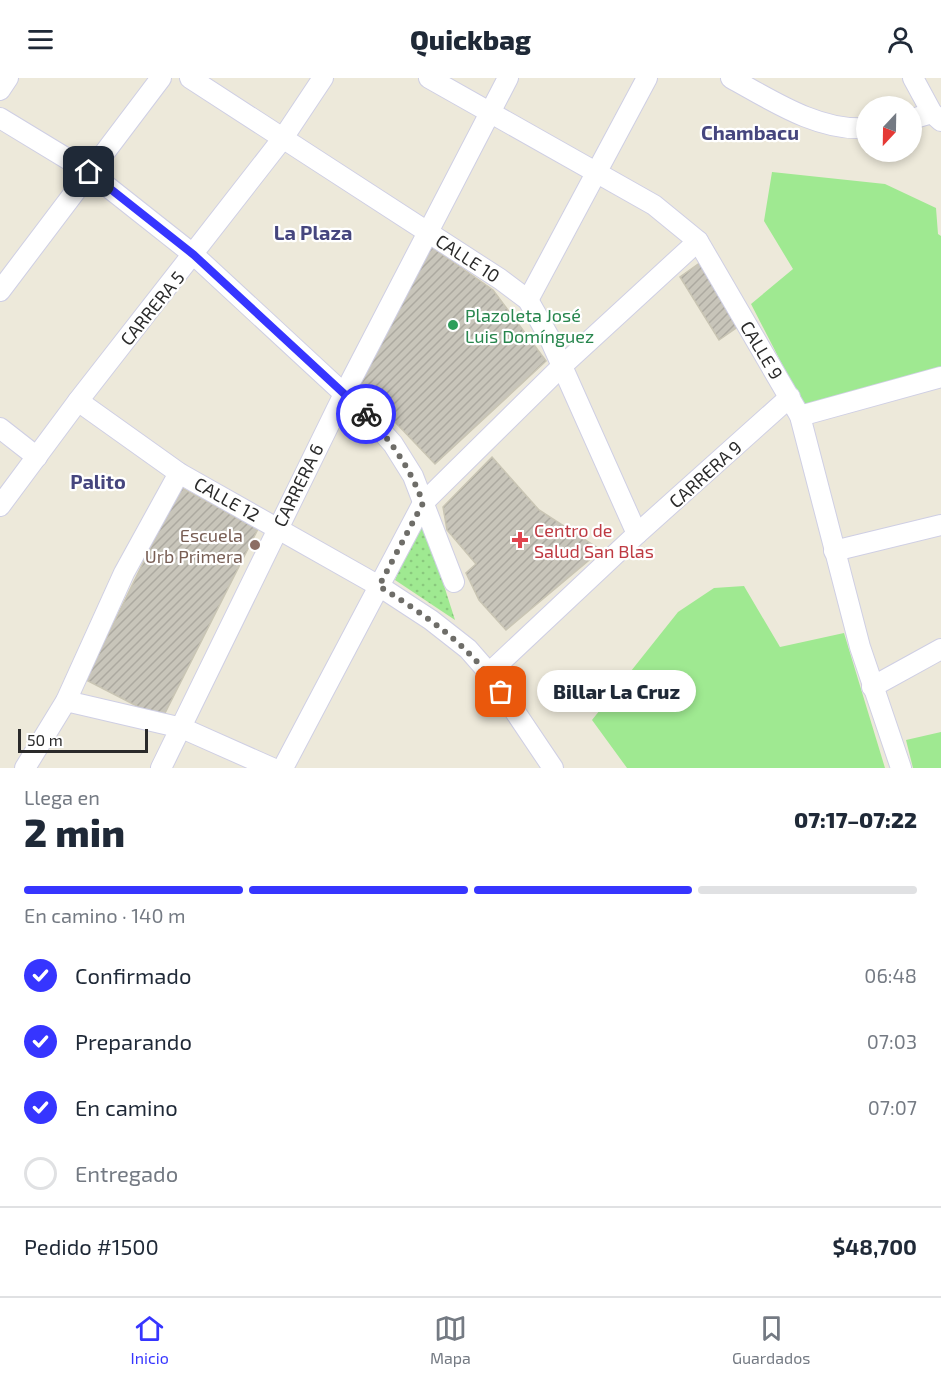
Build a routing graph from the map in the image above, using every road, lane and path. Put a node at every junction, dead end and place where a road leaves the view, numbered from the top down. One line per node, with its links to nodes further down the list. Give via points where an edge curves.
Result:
1 (8, 78): 10 (street)
2 (161, 78): 16 (street)
3 (190, 78): 15 (street, CALLE 10)
4 (323, 78): 15 (street, CARRERA 5)
5 (429, 78): 11 (street, CALLE 9)
6 (508, 78): 11 (street, CARRERA 6)
7 (647, 78): 17 (street)
8 (913, 78): 12 (street)
9 (740, 80): 14 (street, via 798,114)
10 (0, 90)
11 (489, 110): 17 (street, CALLE 9); 18 (street, CARRERA 6)
12 (936, 117)
13 (0, 118): 16 (street)
14 (856, 127)
15 (283, 138): 18 (street, CALLE 10); 20 (street, CARRERA 5)
16 (89, 172): 20 (street); 21 (street)
17 (598, 173): 19 (street, CALLE 9, via 654,205); 22 (street)
18 (428, 232): 22 (street, CALLE 10); 25 (street, CARRERA 6)
19 (698, 241): 23 (street); 26 (street, CALLE 9)
20 (194, 255): 25 (street); 27 (street, CARRERA 5)
21 (0, 291)
22 (528, 300): 23 (street, CALLE 10)
23 (562, 366): 32 (street); 36 (street, CALLE 10)
24 (941, 377): 28 (street)
25 (345, 393): 32 (street, via 393,444); 35 (street, CARRERA 6)
26 (790, 398): 28 (street, CALLE 9); 36 (street, CARRERA 9)
27 (78, 400): 30 (street, CARRERA 5); 31 (street, CALLE 12)
28 (800, 416): 37 (street, CALLE 9)
29 (0, 428): 30 (street)
30 (37, 457): 33 (street, CARRERA 5)
31 (179, 472): 35 (street, CALLE 12); 43 (street, via 124,573)
32 (423, 503): 38 (street); 39 (street)
33 (0, 507)
34 (941, 525): 37 (street)
35 (277, 527): 39 (street, CALLE 12); 44 (street, CARRERA 6)
36 (637, 534): 41 (street, CARRERA 9)
37 (834, 551): 42 (street, CALLE 9)
38 (454, 582)
39 (379, 586): 41 (street, CALLE 12, via 432,620 468,649); 48 (street)
40 (941, 649): 42 (street)
41 (489, 673): 49 (street, CALLE 12)
42 (872, 687): 50 (street, CALLE 9)
43 (66, 701): 44 (street); 45 (street)
44 (182, 728): 46 (street, CARRERA 6); 47 (street)
45 (25, 768)
46 (161, 768)
47 (272, 768)
48 (283, 768)
49 (553, 768)
50 (901, 768)

